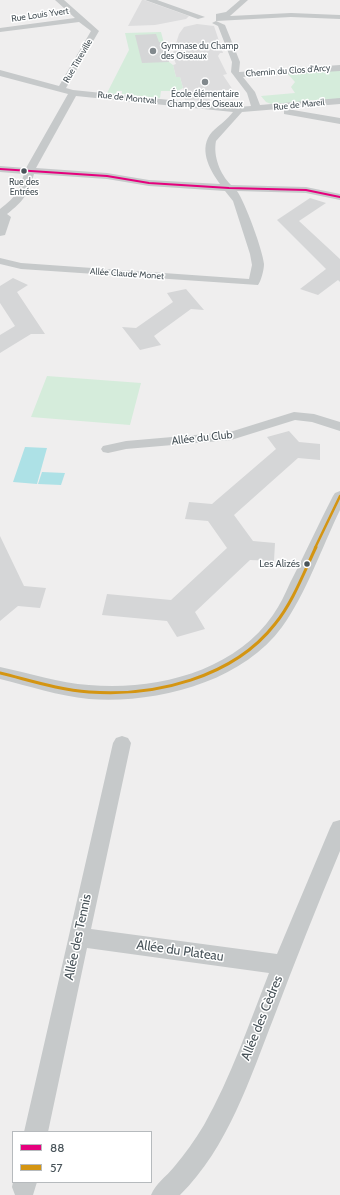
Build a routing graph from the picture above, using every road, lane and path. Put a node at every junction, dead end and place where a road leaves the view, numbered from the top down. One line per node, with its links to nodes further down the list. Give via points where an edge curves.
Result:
1 (59, 0): 5 (street, Rue Titreville)
2 (149, 0): 6 (street, via 201,17 198,19 200,22)
3 (244, 0): 6 (street)
4 (340, 17): 6 (street, via 291,15)
5 (82, 19): 7 (street, Rue Louis Yvert); 11 (street, Rue Titreville, via 95,31)
6 (217, 20): 10 (street, via 236,62)
7 (0, 30)
8 (340, 68): 10 (street, Chemin du Clos d'Arcy)
9 (0, 73): 11 (street, Rue de Montval)
10 (237, 75): 14 (street, via 251,92)
11 (60, 90): 12 (street, Rue de Montval)
12 (73, 92): 15 (street, Rue de Montval); 18 (street)
13 (340, 101): 14 (street, Rue de Mareil)
14 (257, 109): 15 (street, Rue de Montval); 16 (street)
15 (238, 110): 19 (street, via 233,120 214,136 210,143 212,161)
16 (340, 121)
17 (0, 169): 18 (street)
18 (30, 172): 19 (street, via 107,176 149,183); 21 (street, via 23,193)
19 (229, 188): 20 (street, via 306,190); 23 (street, Allée Claude Monet, via 238,201 256,254 258,265 254,283 21,266)
20 (340, 197)
21 (0, 214): 22 (street, via 6,217)
22 (1, 233)
23 (0, 261)
24 (340, 427): 25 (street, Allée du Club, via 314,418 294,416 231,436 126,445)
25 (108, 449)
26 (340, 496): 27 (street, via 307,566 276,623 247,652 214,670 168,686 118,693 88,692)
27 (0, 673)
28 (122, 743): 30 (street, Allée des Tennis)
29 (340, 828): 31 (street, Allée des Cèdres)
30 (78, 937): 31 (street, Allée du Plateau); 32 (street, Allée des Tennis)
31 (283, 966): 33 (street, Allée des Cèdres, via 227,1102 203,1150)
32 (36, 1131)
33 (163, 1195)

